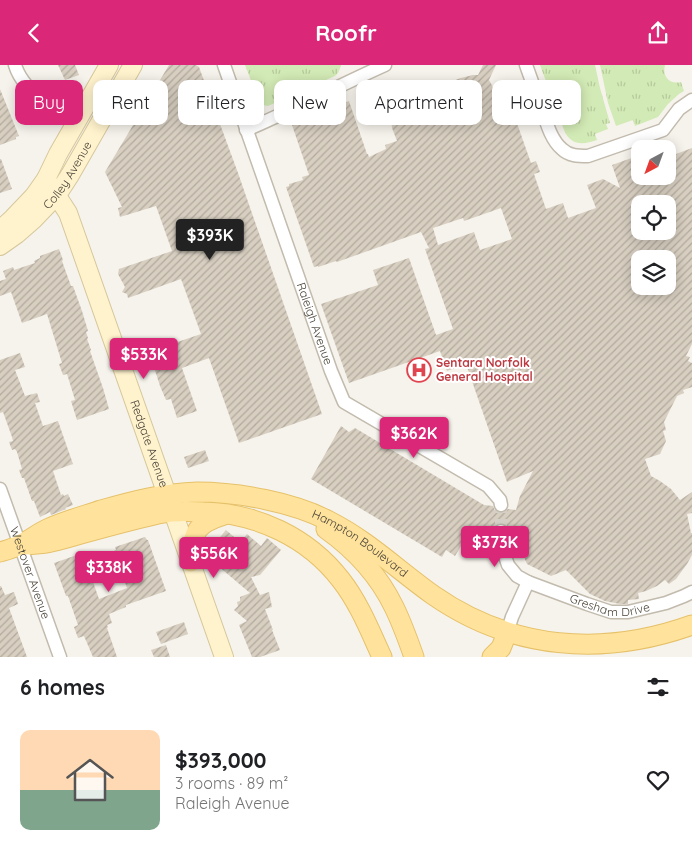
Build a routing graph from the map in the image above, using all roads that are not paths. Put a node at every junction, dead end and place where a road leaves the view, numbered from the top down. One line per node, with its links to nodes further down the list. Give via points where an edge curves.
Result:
1 (15, 65): 7 (street)
2 (109, 65): 10 (street, Colley Avenue)
3 (133, 65): 11 (street, Colley Avenue)
4 (224, 65): 9 (street, Raleigh Avenue)
5 (385, 65): 9 (street)
6 (526, 65): 8 (street, via 550,131 557,144 570,155 588,156 663,130 679,109)
7 (22, 80)
8 (692, 100)
9 (246, 130): 17 (street, Raleigh Avenue, via 344,402 488,486)
10 (46, 179): 11 (street, Redgate Avenue); 12 (street, Colley Avenue, via 13,219)
11 (56, 195): 13 (street, Colley Avenue, via 33,220); 15 (street, Redgate Avenue, via 68,213)
12 (0, 229)
13 (0, 246)
14 (0, 489): 20 (street, Westover Avenue)
15 (170, 503): 16 (main road, Hampton Boulevard, via 198,492 254,497); 18 (main road, Hampton Boulevard); 20 (main road, Hampton Boulevard, via 125,522 51,542); 22 (street, Redgate Avenue)
16 (281, 504): 27 (main road, Hampton Boulevard, via 337,525 444,602); 32 (main road, via 329,531 368,567 394,606)
17 (501, 505)
18 (229, 514): 22 (main road, via 210,519 199,527); 25 (main road, Hampton Boulevard, via 267,524 308,547 338,575)
19 (501, 531): 23 (street, via 508,565)
20 (20, 545): 21 (main road, Hampton Boulevard); 28 (street, Westover Avenue)
21 (0, 552)
22 (191, 562): 29 (street, Redgate Avenue)
23 (528, 583): 24 (street, Gresham Drive, via 611,612 628,612 666,603); 27 (street)
24 (692, 592)
25 (360, 610): 30 (main road, Hampton Boulevard); 31 (main road)
26 (692, 625): 27 (main road, Hampton Boulevard, via 653,638 596,645 549,642)
27 (507, 633): 33 (main road, via 501,649)
28 (60, 657)
29 (224, 657)
30 (382, 657)
31 (393, 657)
32 (414, 657)
33 (492, 657)

